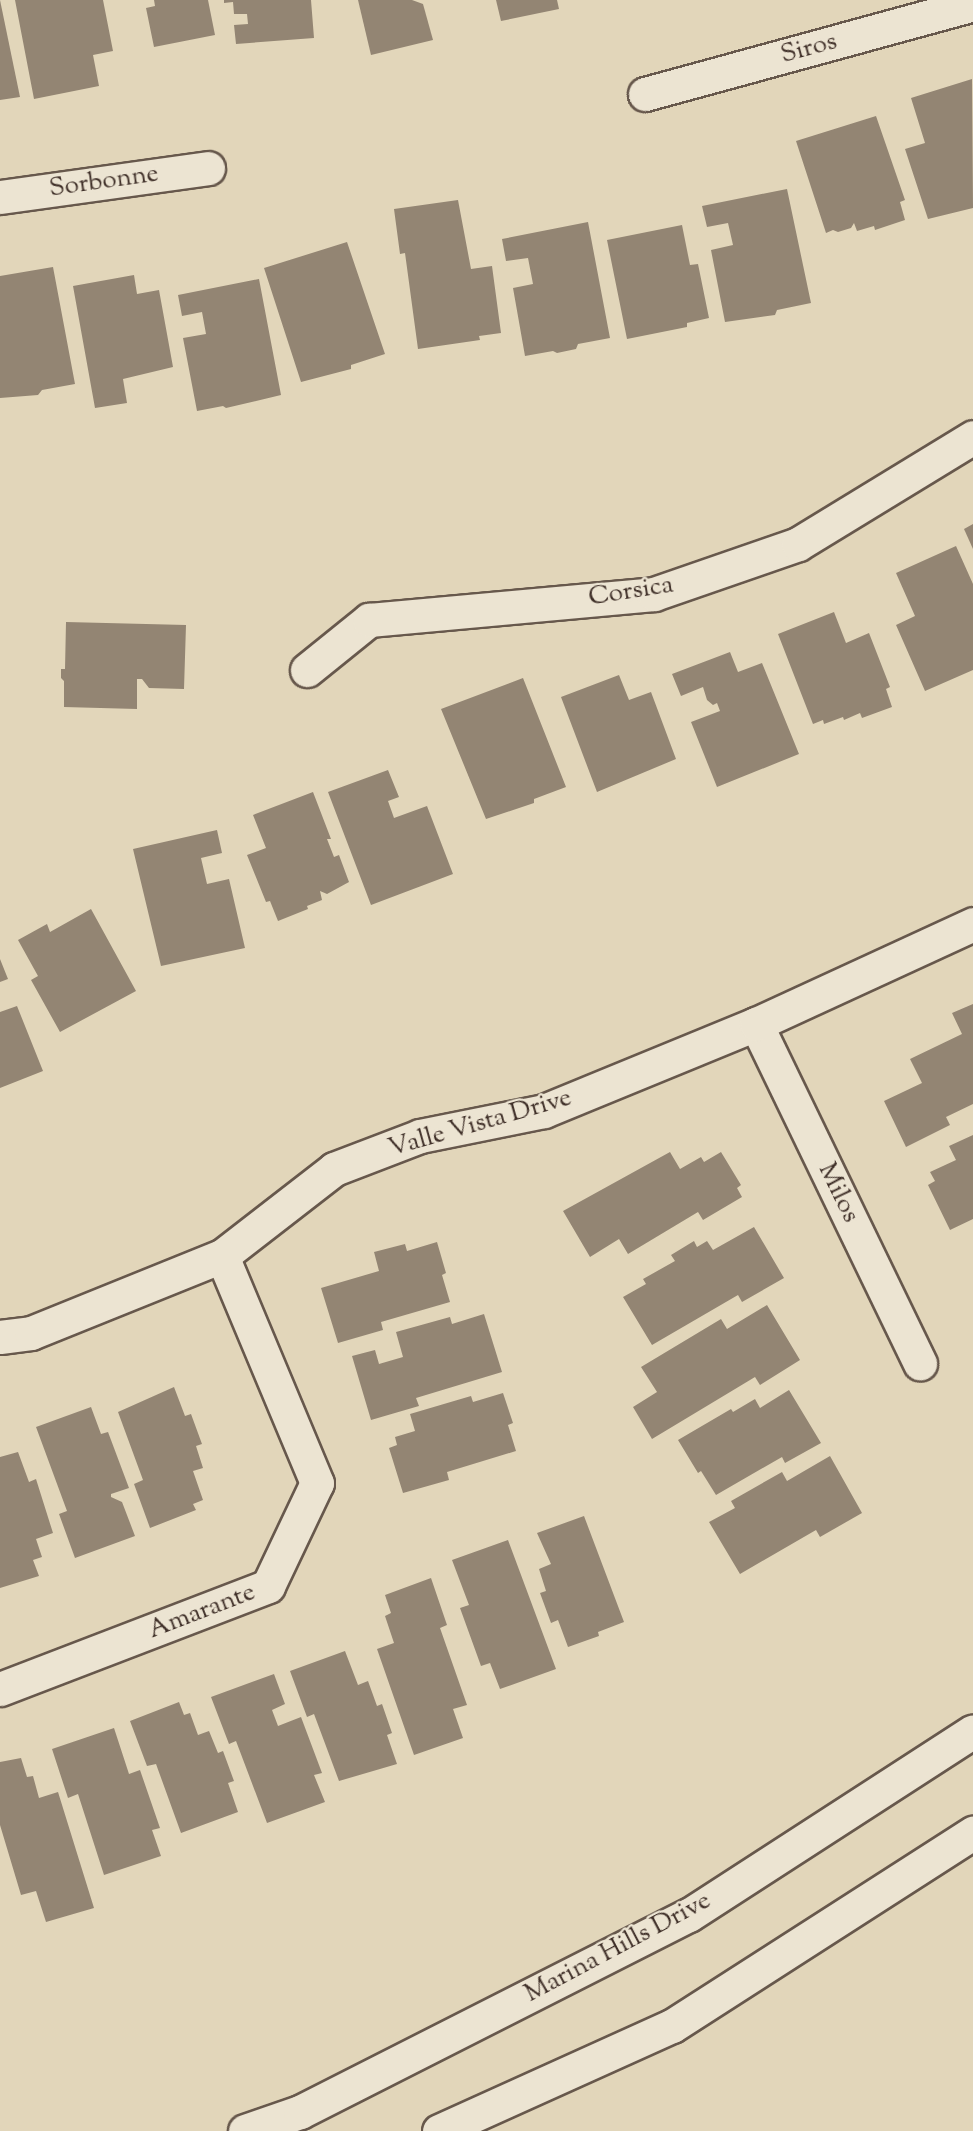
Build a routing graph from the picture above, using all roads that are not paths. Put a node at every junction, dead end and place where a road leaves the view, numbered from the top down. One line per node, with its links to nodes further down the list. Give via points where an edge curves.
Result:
1 (973, 4): 2 (street, Siros)
2 (645, 94)
3 (207, 168): 4 (street, Sorbonne)
4 (0, 197)
5 (973, 437): 6 (street, Corsica, via 798,544 654,594 369,620)
6 (307, 670)
7 (973, 924): 8 (street, Valle Vista Drive)
8 (756, 1024): 9 (street, Valle Vista Drive, via 544,1111 420,1136 334,1169); 11 (street, Milos)
9 (222, 1256): 10 (street, Valle Vista Drive, via 31,1333); 12 (street, Amarante, via 317,1483 268,1586)
10 (0, 1337)
11 (920, 1363)
12 (0, 1689)
13 (973, 1731): 15 (street, Marina Hills Drive, via 689,1915 300,2112)
14 (973, 1833): 16 (street, via 672,2026)
15 (245, 2131)
16 (439, 2131)

